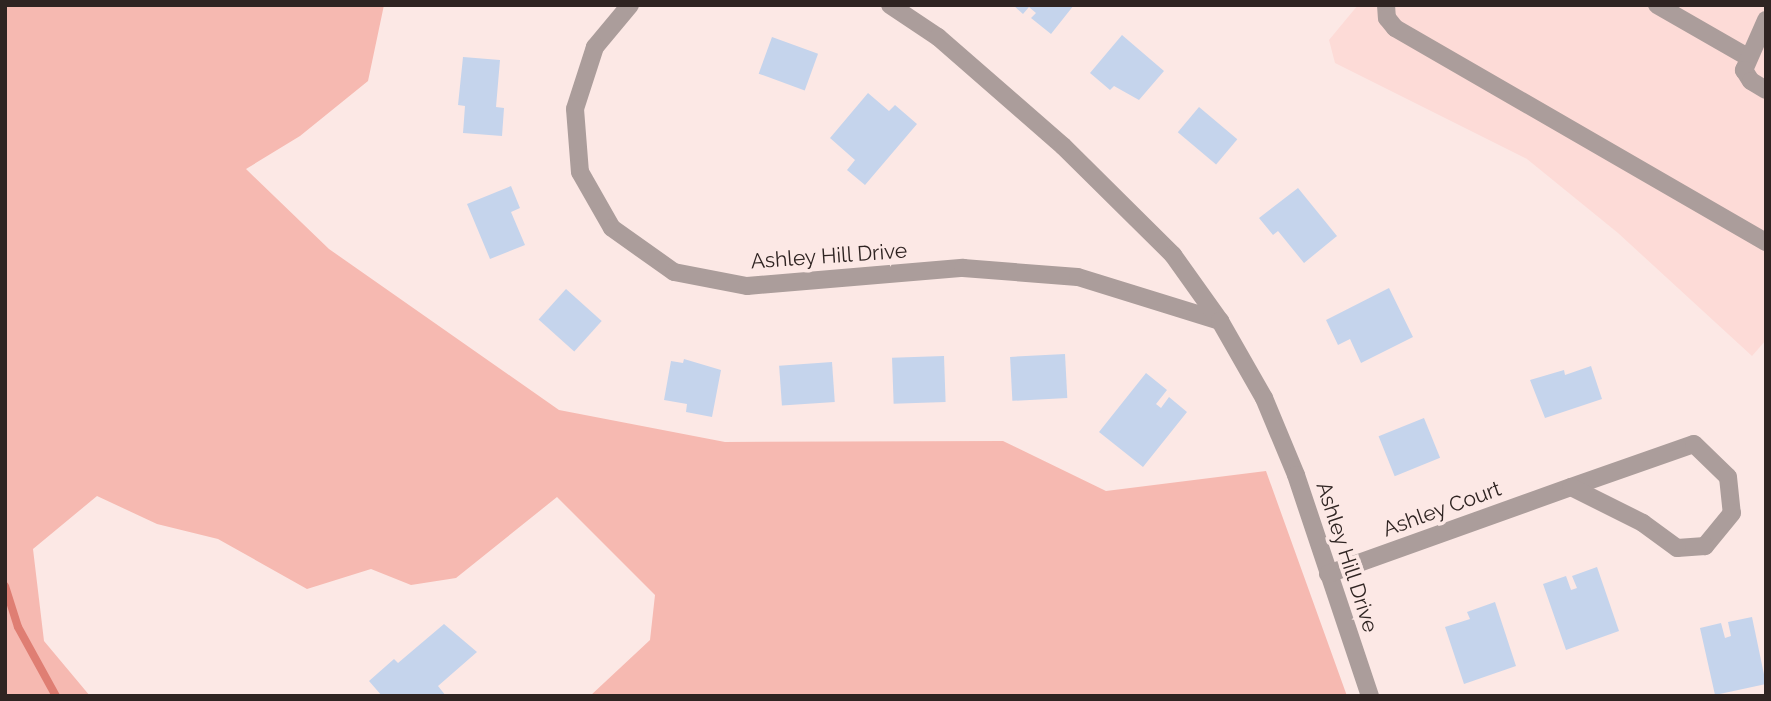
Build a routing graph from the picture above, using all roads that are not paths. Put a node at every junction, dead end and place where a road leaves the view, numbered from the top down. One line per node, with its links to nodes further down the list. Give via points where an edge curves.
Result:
1 (630, 5): 9 (street, Ashley Hill Drive, via 595,47 575,109 580,172 612,228 674,272 747,286 963,268 1078,277)
2 (890, 5): 9 (street, Ashley Hill Drive, via 938,37 1063,146 1173,255)
3 (1386, 5): 8 (street, via 1387,18 1395,28)
4 (1657, 5): 6 (street)
5 (1766, 20): 6 (street)
6 (1746, 56): 7 (street, via 1747,76)
7 (1766, 90)
8 (1766, 242)
9 (1220, 321): 11 (street, Ashley Hill Drive, via 1264,398 1296,475)
10 (1571, 487): 10 (street, Ashley Court, via 1694,444 1728,477 1732,513 1705,546 1677,548 1643,523); 11 (street, Ashley Court)
11 (1328, 574): 12 (street, Ashley Hill Drive)
12 (1370, 696)

